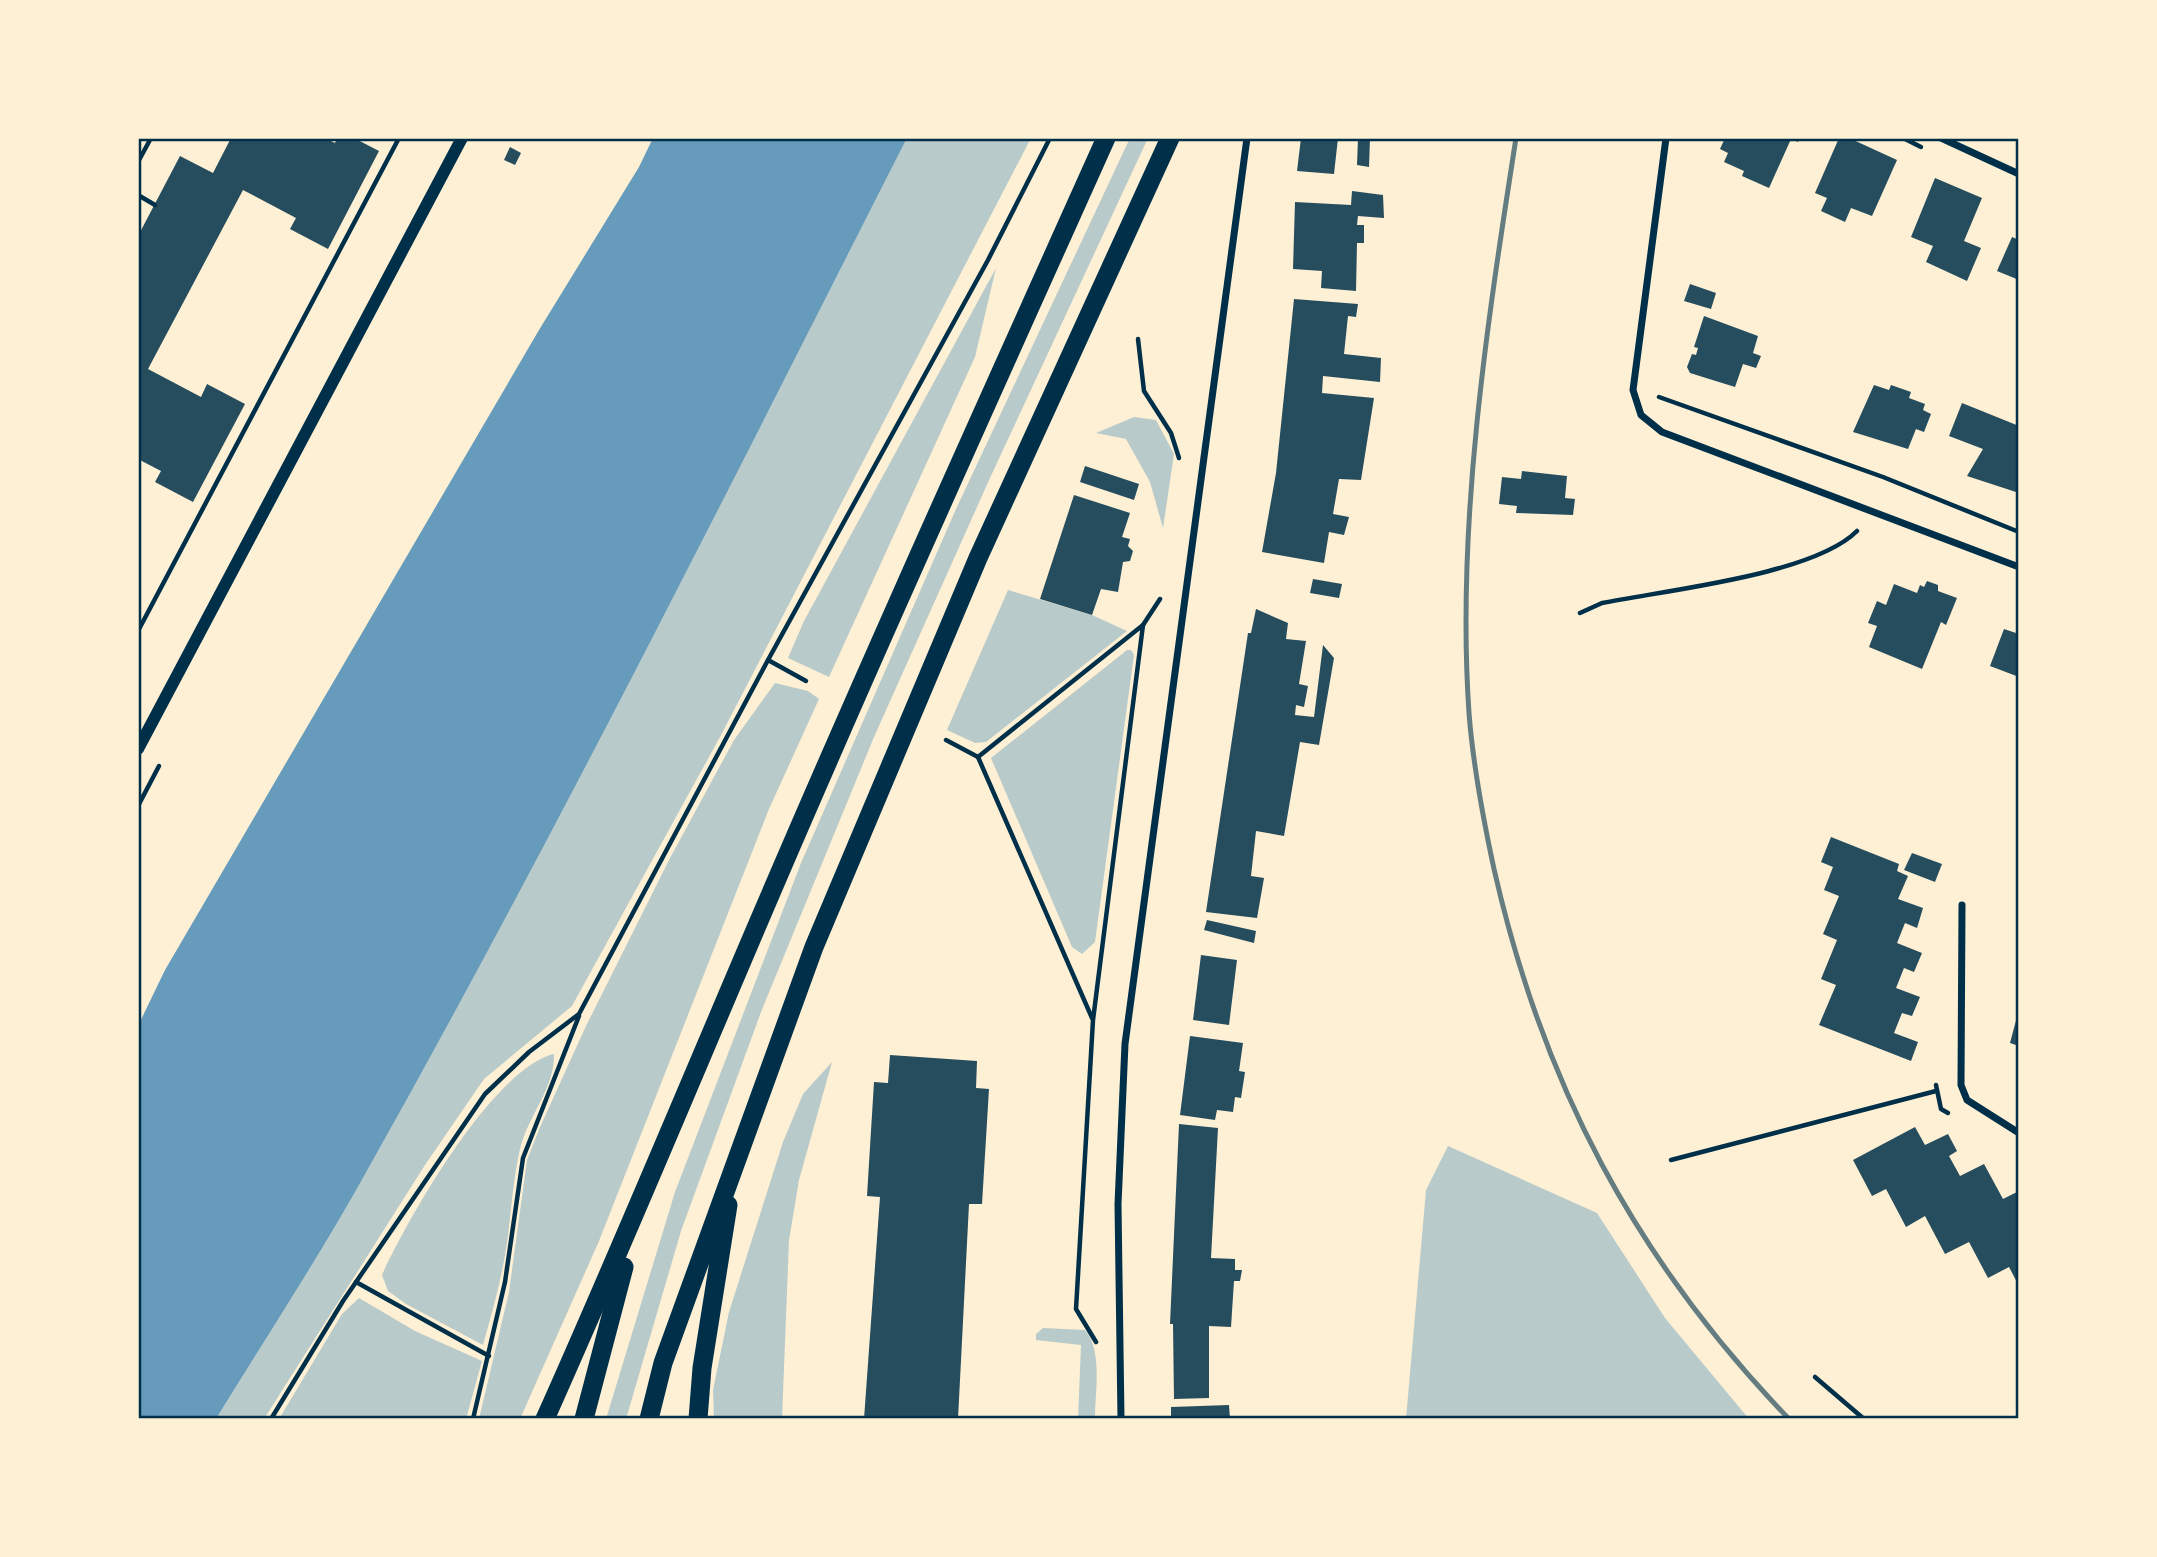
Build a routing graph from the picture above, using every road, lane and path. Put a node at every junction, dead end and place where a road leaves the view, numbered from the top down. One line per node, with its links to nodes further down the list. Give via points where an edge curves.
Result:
1 (151, 138): 10 (path)
2 (399, 138): 22 (path)
3 (462, 138): 26 (street)
4 (1050, 138): 23 (path)
5 (1106, 138): 35 (highway, via 755,929)
6 (1170, 138): 33 (highway, via 978,558 814,947)
7 (1247, 138): 45 (street, via 1125,1044 1118,1203)
8 (1666, 138): 17 (street, via 1633,390 1641,415 1662,432)
9 (1941, 138): 11 (street)
10 (138, 162)
11 (2019, 174)
12 (138, 195): 13 (path)
13 (155, 205)
14 (1138, 340): 16 (path, via 1144,391 1171,433 1179,457)
15 (1652, 395): 18 (path, via 1883,477)
16 (1177, 470)
17 (1875, 513): 19 (street); 21 (path, via 1848,540 1821,554 1760,573 1602,603)
18 (2019, 532)
19 (2019, 567)
20 (1161, 589): 27 (path, via 1159,602 1143,625)
21 (1580, 613)
22 (138, 631)
23 (768, 660): 24 (path); 29 (path)
24 (806, 681)
25 (946, 740): 27 (path)
26 (138, 749)
27 (978, 757): 30 (path)
28 (1962, 905): 31 (street)
29 (579, 1014): 36 (path, via 485,1094); 37 (path, via 523,1158)
30 (1093, 1020)
31 (1961, 1085): 32 (street, via 1967,1100); 34 (path)
32 (2019, 1133)
33 (736, 1154): 43 (highway, via 663,1363); 44 (highway)
34 (1671, 1160)
35 (638, 1212): 41 (highway); 42 (highway)
36 (356, 1282): 37 (path); 39 (path)
37 (489, 1356): 40 (path)
38 (1815, 1377): 46 (path)
39 (271, 1419)
40 (473, 1419)
41 (545, 1419)
42 (584, 1419)
43 (649, 1419)
44 (698, 1419)
45 (1121, 1419)
46 (1864, 1419)

